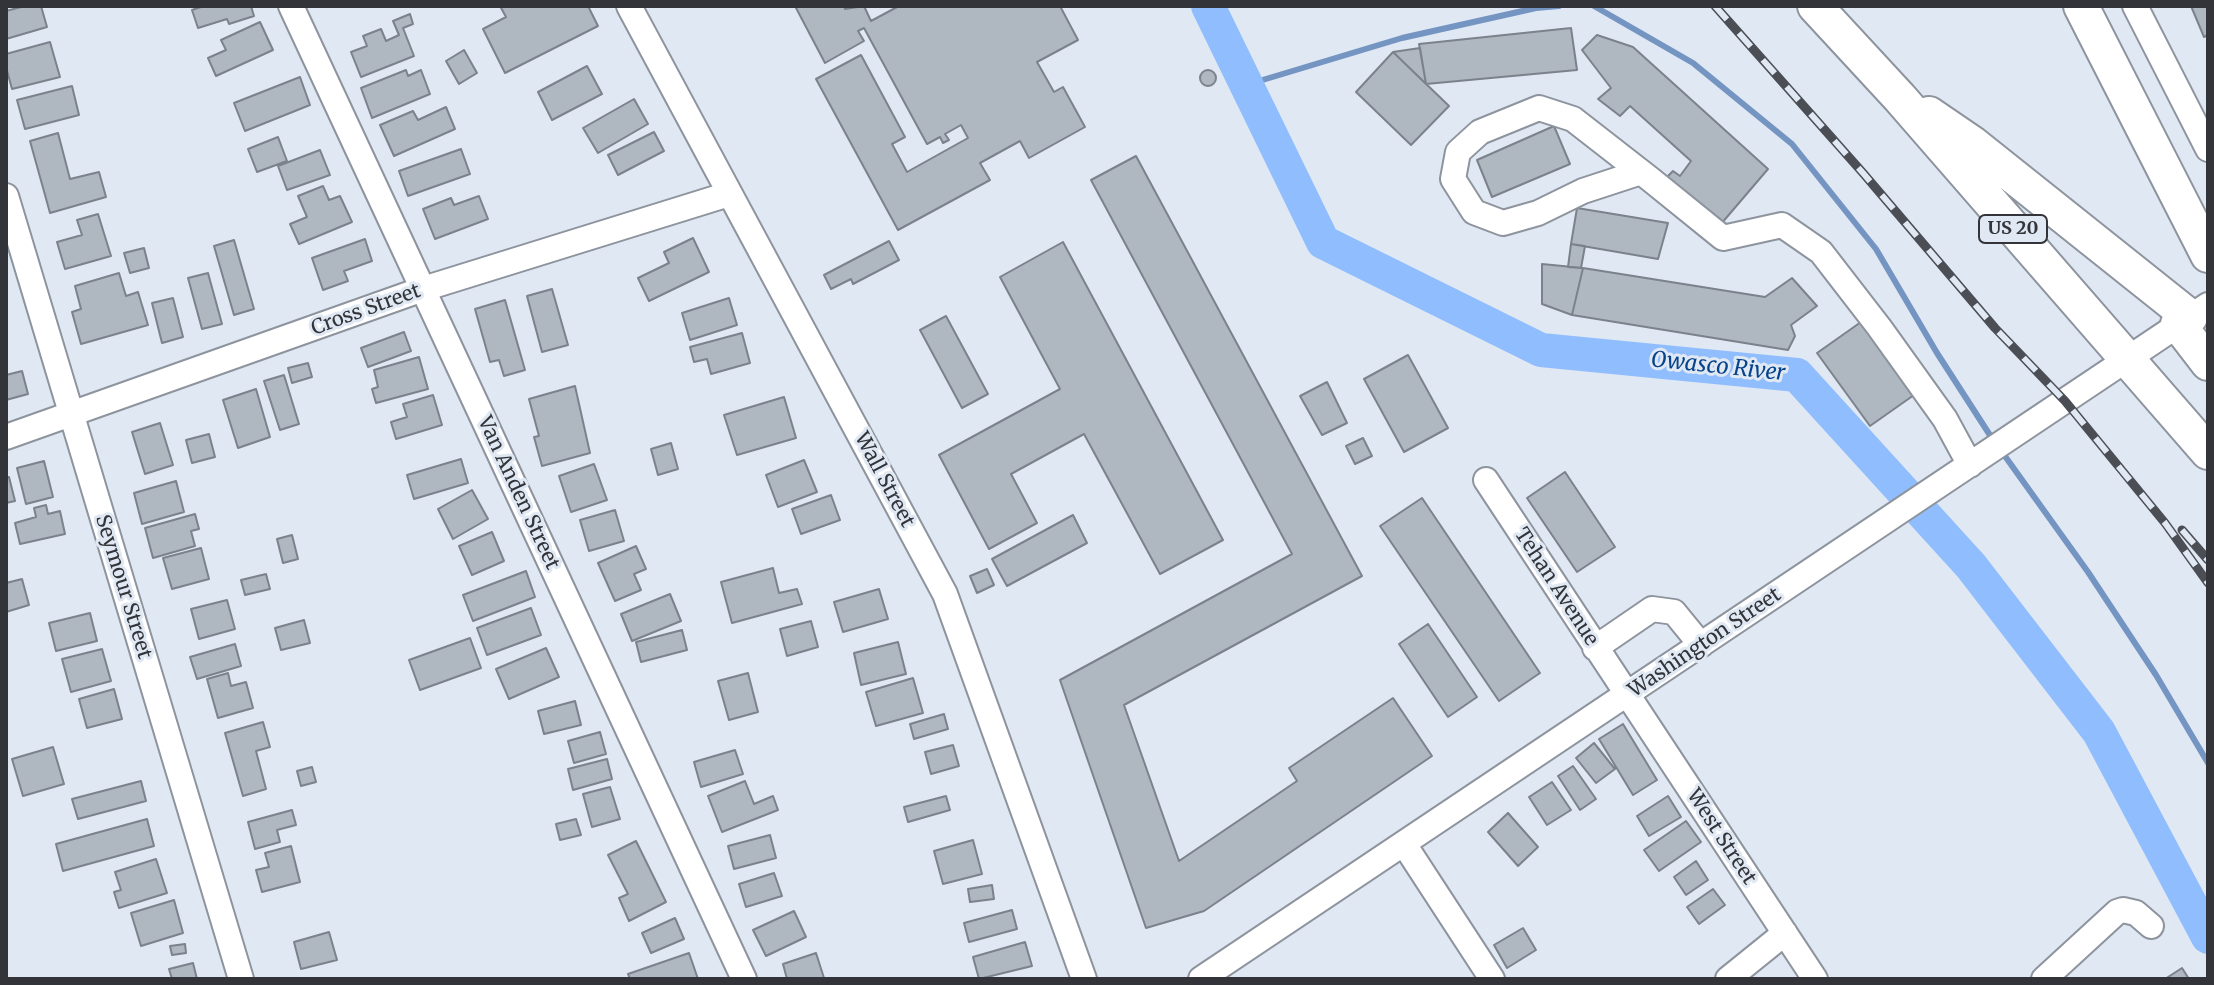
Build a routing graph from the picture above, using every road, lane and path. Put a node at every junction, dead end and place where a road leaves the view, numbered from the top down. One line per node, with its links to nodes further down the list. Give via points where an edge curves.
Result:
1 (291, 6): 12 (street, Van Anden Street)
2 (629, 6): 9 (street, Wall Street)
3 (1815, 6): 6 (highway, US 20)
4 (2081, 6): 11 (highway)
5 (2135, 6): 7 (street)
6 (1900, 98): 13 (highway, via 1973,144); 14 (highway, US 20)
7 (2208, 149)
8 (1641, 172): 8 (street, via 1573,119 1539,108 1480,132 1458,152 1453,179 1474,212 1503,223); 19 (street, via 1723,238 1782,225 1821,252)
9 (729, 194): 12 (street, Cross Street); 29 (street, Wall Street, via 945,594)
10 (6, 196): 16 (street, Seymour Street)
11 (2208, 255)
12 (423, 289): 16 (street, Cross Street); 28 (street, Van Anden Street)
13 (2192, 315): 14 (street, Washington Street); 15 (highway)
14 (2126, 359): 18 (highway, US 20); 19 (street, Washington Street)
15 (2208, 363)
16 (72, 414): 17 (street, Cross Street); 27 (street, Seymour Street)
17 (6, 437)
18 (2208, 452)
19 (1977, 460): 21 (street, Washington Street)
20 (1486, 480): 22 (street, Tehan Avenue)
21 (1701, 645): 22 (street, via 1674,612 1652,609); 23 (street, Washington Street)
22 (1595, 648): 23 (street, Tehan Avenue)
23 (1628, 695): 24 (street, Washington Street); 26 (street, West Street)
24 (1404, 844): 30 (street, Washington Street); 31 (street)
25 (2151, 926): 34 (street, via 2136,913 2117,912)
26 (1785, 933): 32 (street); 33 (street, West Street)
27 (241, 979)
28 (744, 979)
29 (1084, 979)
30 (1201, 979)
31 (1492, 979)
32 (1728, 979)
33 (1815, 979)
34 (2044, 979)

